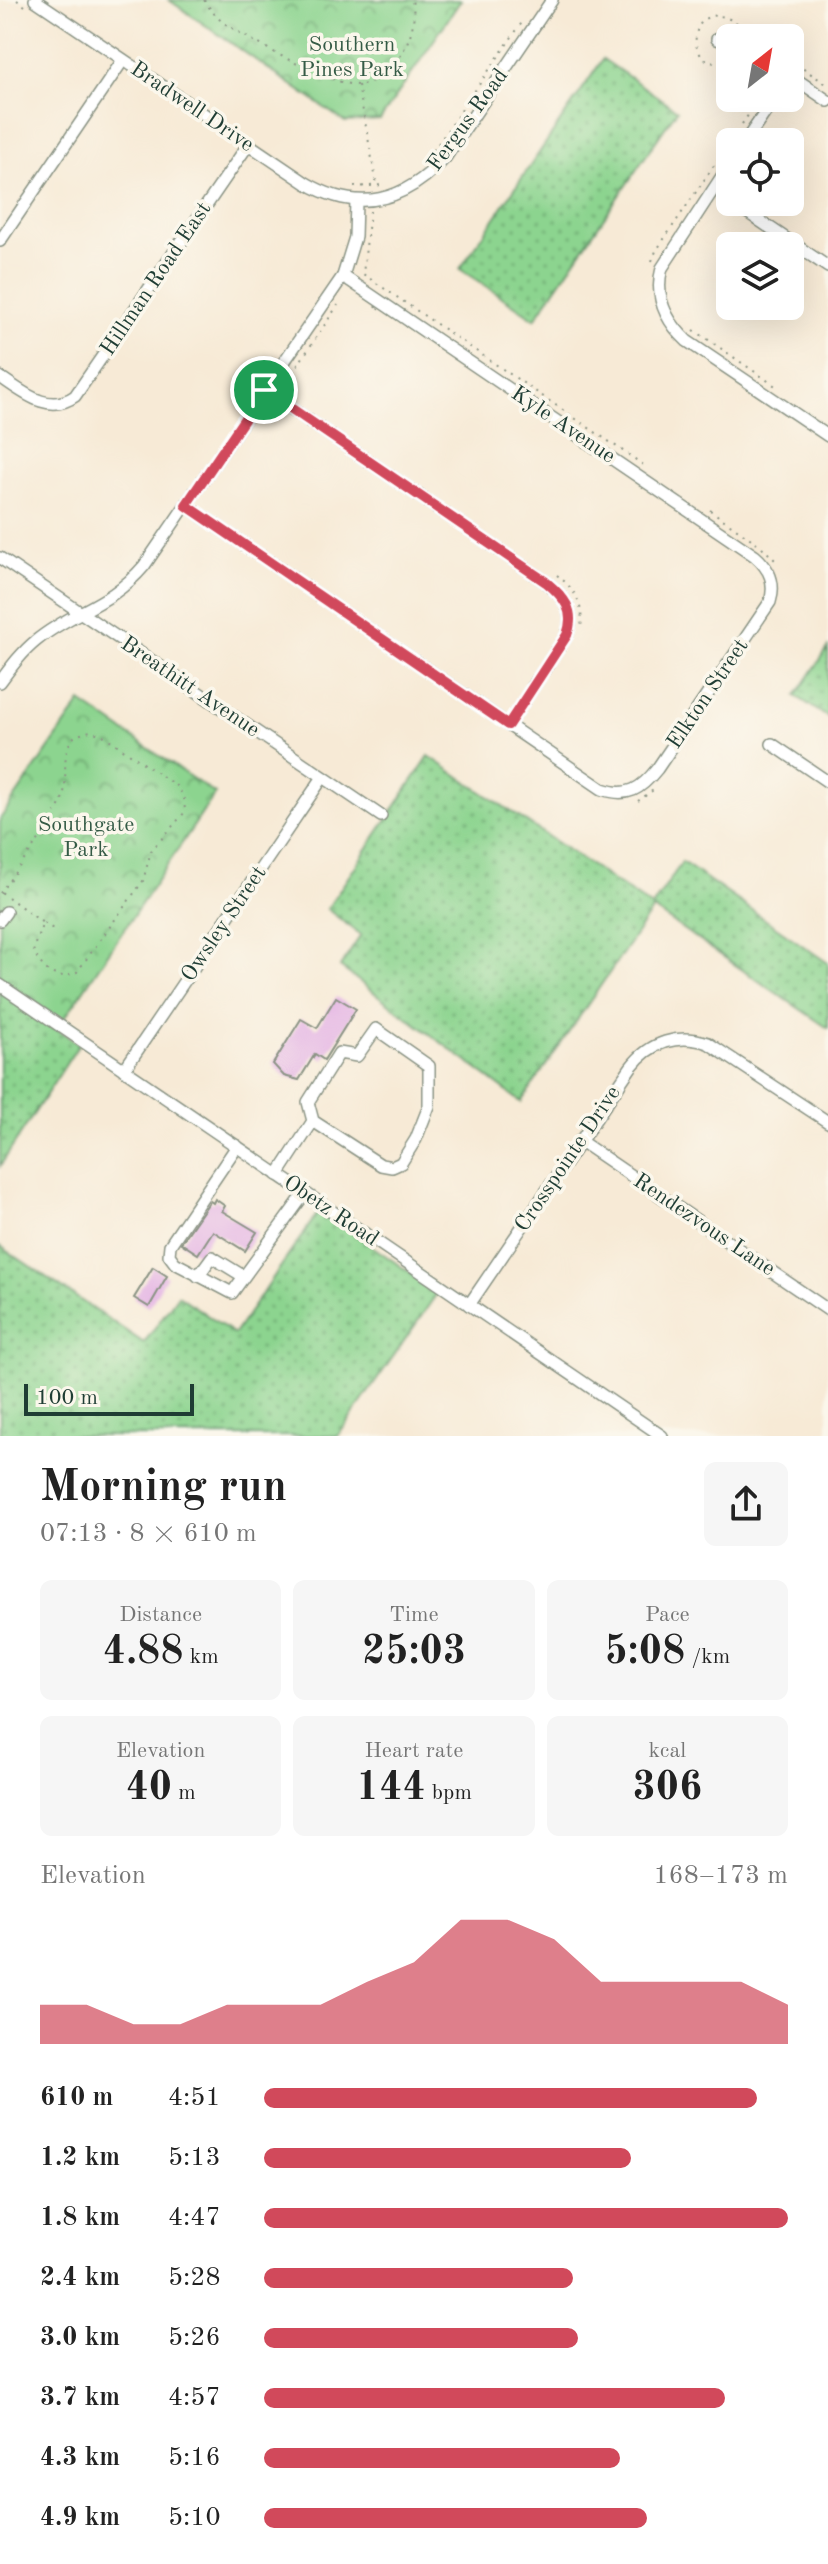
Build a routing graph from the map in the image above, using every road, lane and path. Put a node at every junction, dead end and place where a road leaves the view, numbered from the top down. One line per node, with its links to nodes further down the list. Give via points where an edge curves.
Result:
1 (17, 0): 5 (path)
2 (204, 0): 9 (path, via 223,22 249,37 337,82)
3 (412, 0): 9 (path, via 414,24 400,58 373,83)
4 (552, 0): 22 (street, Fergus Road, via 445,158 406,191)
5 (32, 4): 7 (street, Bradwell Drive)
6 (529, 12): 15 (path)
7 (123, 60): 14 (street, Bradwell Drive); 25 (street)
8 (804, 69): 11 (path)
9 (358, 85): 18 (path)
10 (804, 85): 12 (street)
11 (828, 85)
12 (828, 101)
13 (750, 112): 26 (path)
14 (248, 145): 23 (street, Bradwell Drive, via 318,190); 31 (street, Hillman Road East, via 82,388 57,404 31,398)
15 (423, 163)
16 (393, 181): 18 (path)
17 (716, 185): 20 (street)
18 (378, 186): 19 (path)
19 (351, 187)
20 (713, 189): 21 (street); 35 (street, via 662,268 659,293 669,320 687,341)
21 (716, 191)
22 (370, 200): 23 (street, Fergus Road); 36 (path, via 363,274)
23 (356, 201): 28 (street, via 355,237)
24 (753, 216): 27 (street)
25 (0, 241)
26 (652, 262)
27 (828, 267)
28 (343, 276): 32 (street); 42 (street, Kyle Avenue, via 755,556)
29 (338, 304): 34 (path, via 283,387)
30 (693, 329): 33 (path)
31 (0, 377)
32 (264, 390): 37 (street); 46 (street, via 561,595 571,613 567,635)
33 (782, 391)
34 (289, 392)
35 (828, 436)
36 (648, 469)
37 (186, 505): 43 (street, via 132,580); 46 (street)
38 (704, 506): 40 (path, via 765,549)
39 (0, 558): 43 (street, Breathitt Avenue)
40 (778, 567)
41 (557, 576): 44 (path, via 578,598 582,625)
42 (773, 583): 51 (street, Elkton Street, via 766,608 657,769)
43 (82, 614): 45 (street, via 38,639); 48 (street, Breathitt Avenue)
44 (577, 639)
45 (0, 682)
46 (508, 725): 51 (street, via 602,789)
47 (772, 744): 49 (street)
48 (323, 777): 52 (street, Breathitt Avenue); 57 (street, Owsley Street)
49 (828, 782)
50 (659, 785): 51 (path, via 648,795)
51 (630, 798)
52 (381, 816)
53 (0, 893): 54 (path); 54 (path, via 62,798 66,752 75,736 90,731 103,735 179,788 185,812 151,851 143,881 71,976 43,968 33,949)
54 (43, 923): 55 (path)
55 (53, 929)
56 (0, 985): 57 (street, Obetz Road)
57 (124, 1070): 61 (street, Obetz Road)
58 (313, 1121): 58 (street, via 381,1165 401,1163 429,1106 429,1066 376,1029 357,1056 339,1053 308,1102); 62 (street)
59 (828, 1122): 60 (street, Crosspointe Drive, via 716,1046 687,1038 660,1043 636,1060)
60 (580, 1141): 66 (street, Crosspointe Drive); 67 (street, Rendezvous Lane)
61 (237, 1146): 62 (street, Obetz Road); 64 (street, via 170,1245 175,1263)
62 (278, 1175): 63 (street, Obetz Road)
63 (305, 1193): 65 (street); 66 (street, Obetz Road)
64 (198, 1276): 65 (street, via 232,1293); 65 (street, via 212,1257)
65 (243, 1276)
66 (469, 1305): 68 (street, Obetz Road)
67 (828, 1310)
68 (662, 1436)

